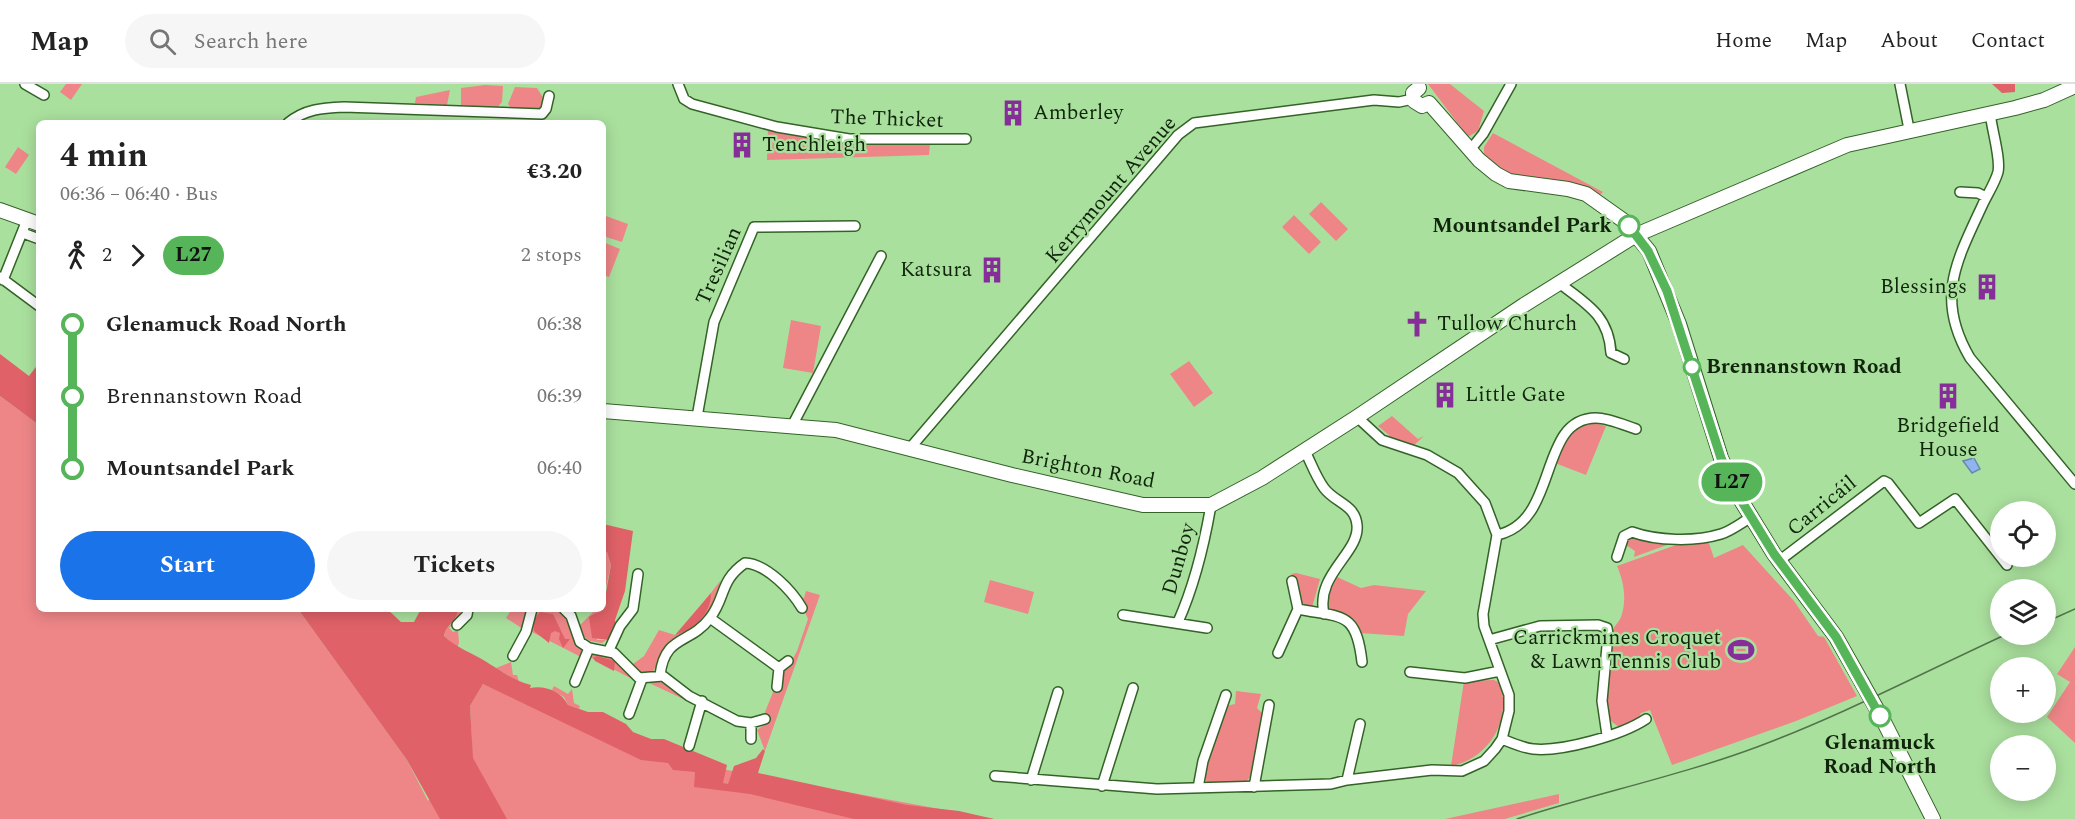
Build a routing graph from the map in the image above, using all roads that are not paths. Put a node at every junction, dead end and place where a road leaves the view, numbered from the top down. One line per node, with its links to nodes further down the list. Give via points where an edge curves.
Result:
1 (25, 84): 7 (street)
2 (678, 84): 12 (street, The Thicket, via 684,99 692,104 777,127 849,139)
3 (1511, 84): 13 (street)
4 (1900, 84): 11 (street)
5 (2069, 87): 9 (street, via 2036,102)
6 (1416, 90): 13 (street, via 1426,89 1430,93 1429,103); 30 (street, Kerrymount Avenue, via 1400,102 1374,100 1194,123 1178,135)
7 (44, 95)
8 (549, 96): 10 (street, via 542,114 344,107 308,111)
9 (1990, 112): 11 (street); 15 (street, via 1998,171)
10 (292, 120)
11 (1909, 129): 19 (street, via 1838,148)
12 (966, 139)
13 (1470, 150): 19 (street, via 1509,181 1586,194 1624,221)
14 (1960, 192): 15 (street, via 1978,193)
15 (1986, 198): 32 (street, via 1950,285 1951,312 1958,338 1970,358)
16 (0, 210): 17 (street)
17 (30, 226): 21 (street)
18 (855, 226): 26 (street, Tresilian, via 754,227 714,322)
19 (1636, 235): 22 (street, Brighton Road); 34 (street, via 1667,291 1721,458)
20 (881, 256): 28 (street)
21 (2, 279): 23 (street)
22 (1559, 284): 24 (street, via 1604,321 1611,353); 27 (street, Brighton Road)
23 (36, 304)
24 (1624, 359)
25 (606, 411): 26 (street, Brighton Road)
26 (697, 417): 28 (street, Brighton Road)
27 (1357, 417): 31 (street, Brighton Road); 35 (street, via 1382,440 1427,455 1458,473 1485,503)
28 (793, 424): 30 (street, Brighton Road)
29 (1636, 429): 35 (street, via 1597,418 1577,421 1564,431 1545,483 1525,521 1511,532)
30 (911, 447): 33 (street, Brighton Road, via 1012,476 1143,505)
31 (1305, 451): 33 (street, Brighton Road); 47 (street, via 1324,488 1350,507 1357,524 1356,534 1324,587)
32 (2075, 484)
33 (1211, 505): 51 (street, Dunboy, via 1192,590)
34 (1750, 518): 37 (street, via 1723,533 1701,538 1643,536 1632,532 1624,536); 38 (street)
35 (1497, 535): 54 (street, via 1483,614)
36 (1990, 543): 38 (street, Carricáil, via 1955,499 1919,523 1884,481)
37 (1617, 557)
38 (1779, 561): 88 (street, bridge, via 1836,637)
39 (638, 574): 56 (street, via 633,609)
40 (1292, 581): 43 (street)
41 (1143, 606): 49 (street, Dunboy)
42 (802, 608): 50 (street, via 790,591 761,569 745,563 723,586)
43 (1298, 609): 47 (street); 57 (street)
44 (468, 612): 52 (street)
45 (531, 612): 58 (street)
46 (567, 612): 55 (street, via 576,636)
47 (1324, 614): 60 (street, via 1347,619 1355,627)
48 (1123, 615): 49 (street, Dunboy)
49 (1140, 617): 51 (street, Dunboy)
50 (710, 618): 61 (street); 64 (street, via 667,651)
51 (1178, 622): 53 (street, Dunboy)
52 (457, 625)
53 (1207, 628)
54 (1489, 640): 62 (street); 78 (street, via 1540,626 1607,628 1602,701)
55 (589, 648): 56 (street); 66 (street)
56 (609, 650): 65 (street)
57 (1278, 653)
58 (513, 656)
59 (788, 661): 61 (street)
60 (1362, 662)
61 (778, 668): 67 (street)
62 (1500, 671): 63 (street, via 1466,678); 80 (street, via 1509,695)
63 (1410, 672)
64 (660, 675): 65 (street); 71 (street)
65 (642, 679): 73 (street)
66 (575, 682)
67 (777, 687)
68 (1133, 688): 85 (street)
69 (1058, 692): 83 (street)
70 (1226, 695): 87 (street, via 1203,760)
71 (702, 701): 76 (street, via 737,721); 81 (street)
72 (1269, 705): 86 (street)
73 (628, 714)
74 (1646, 718): 78 (street)
75 (765, 719): 76 (street)
76 (751, 723): 79 (street)
77 (1360, 724): 84 (street)
78 (1607, 735): 80 (street, via 1532,749)
79 (751, 739)
80 (1502, 739): 84 (street, via 1484,761 1462,771 1432,770)
81 (689, 747)
82 (995, 776): 83 (street)
83 (1031, 780): 85 (street)
84 (1347, 780): 86 (street)
85 (1102, 786): 87 (street)
86 (1254, 787): 87 (street)
87 (1198, 788)
88 (1933, 819)

